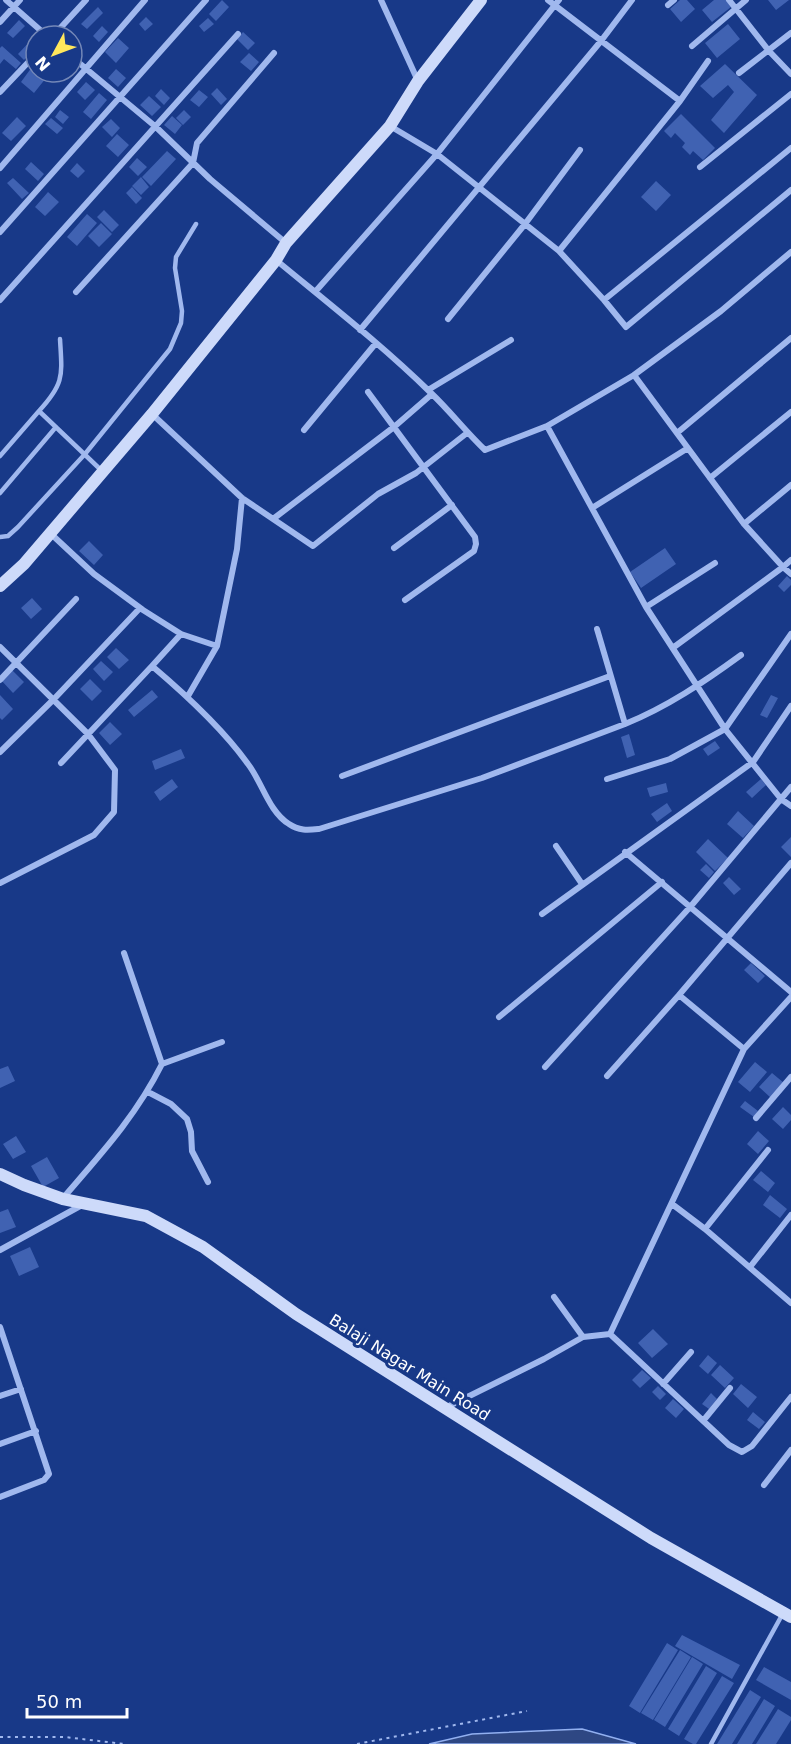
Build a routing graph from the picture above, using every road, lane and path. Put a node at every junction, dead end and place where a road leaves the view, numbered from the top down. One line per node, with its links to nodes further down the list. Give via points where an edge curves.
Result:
1 (6, 0): 13 (street)
2 (20, 0): 13 (street)
3 (86, 0): 17 (street)
4 (145, 0): 26 (street)
5 (206, 0): 32 (street)
6 (381, 0): 29 (street)
7 (481, 0): 29 (street)
8 (548, 0): 12 (street)
9 (632, 0): 20 (street)
10 (729, 0): 14 (street)
11 (746, 0): 14 (street)
12 (557, 3): 20 (street); 38 (street)
13 (13, 8): 15 (street); 16 (street)
14 (735, 8): 21 (street); 22 (street)
15 (0, 22)
16 (32, 24)
17 (64, 24)
18 (791, 33): 22 (street)
19 (238, 34): 35 (street)
20 (602, 41): 33 (street); 42 (street)
21 (692, 46)
22 (769, 51): 27 (street); 28 (street)
23 (274, 53): 39 (street, via 197,143)
24 (708, 61): 33 (street)
25 (24, 67): 30 (street)
26 (85, 68): 32 (street); 41 (street)
27 (739, 73)
28 (791, 74)
29 (418, 81): 34 (street)
30 (0, 93)
31 (791, 94): 40 (street)
32 (120, 98): 35 (street); 46 (street)
33 (680, 100): 48 (street)
34 (390, 126): 38 (street); 47 (street)
35 (156, 127): 39 (street); 53 (street)
36 (791, 148): 54 (street)
37 (580, 150): 45 (street)
38 (437, 154): 42 (street); 52 (street)
39 (193, 163): 47 (street); 51 (street)
40 (700, 167)
41 (0, 168)
42 (479, 187): 45 (street); 56 (street)
43 (791, 190): 54 (street, via 626,327)
44 (196, 224): 74 (lane, via 176,257 174,268 182,311 170,349)
45 (525, 224): 48 (street); 55 (street)
46 (0, 232)
47 (286, 243): 50 (street)
48 (559, 251): 54 (street)
49 (791, 252): 61 (street, via 721,311)
50 (276, 260): 52 (street); 66 (street)
51 (76, 292)
52 (315, 292): 56 (street)
53 (0, 300)
54 (604, 300)
55 (448, 319)
56 (360, 330): 60 (street)
57 (791, 338): 72 (street)
58 (60, 339): 64 (lane, via 61,380)
59 (511, 340): 63 (street)
60 (376, 343): 63 (street); 70 (street)
61 (634, 375): 67 (street); 72 (street)
62 (368, 392): 69 (street)
63 (430, 392): 69 (street); 71 (street)
64 (39, 411): 68 (lane); 75 (lane)
65 (791, 412): 78 (street)
66 (152, 414): 77 (street); 81 (street)
67 (548, 426): 71 (street, via 485,450); 83 (street)
68 (56, 427): 74 (lane); 80 (lane)
69 (394, 427): 76 (street); 84 (street)
70 (304, 430)
71 (467, 433): 76 (street)
72 (677, 433): 73 (street)
73 (688, 448): 78 (street); 83 (street)
74 (85, 454): 77 (lane); 87 (lane, via 18,527 8,536)
75 (0, 456)
76 (424, 467): 82 (street); 84 (street, via 378,494 313,546)
77 (102, 471): 86 (street)
78 (710, 478): 85 (street)
79 (791, 485): 85 (street)
80 (0, 493)
81 (242, 498): 84 (street); 101 (street, via 237,549)
82 (452, 505): 88 (street); 95 (street, via 475,537 474,551)
83 (592, 508): 96 (street)
84 (273, 519)
85 (744, 524): 91 (street)
86 (50, 533): 93 (street); 97 (street, via 94,574)
87 (0, 537)
88 (394, 548)
89 (791, 560): 91 (street)
90 (715, 563): 96 (street)
91 (783, 567): 92 (street); 103 (street)
92 (791, 574)
93 (0, 586)
94 (76, 598): 105 (street)
95 (405, 600)
96 (646, 607): 103 (street)
97 (140, 608): 99 (street); 111 (street)
98 (597, 629): 107 (street)
99 (181, 634): 101 (street); 106 (street)
100 (791, 634): 114 (street)
101 (217, 646): 110 (street)
102 (0, 647): 105 (street)
103 (674, 647): 109 (street)
104 (741, 656): 109 (street)
105 (15, 664): 108 (street); 111 (street)
106 (153, 666): 110 (street); 115 (street)
107 (610, 676): 113 (street); 119 (street)
108 (0, 680)
109 (698, 686): 113 (street); 114 (street)
110 (188, 696): 113 (street, via 248,762 275,812 303,831 482,778)
111 (54, 699): 115 (street); 116 (street)
112 (791, 706): 117 (street)
113 (625, 724)
114 (725, 729): 117 (street); 120 (street, via 670,759)
115 (88, 734): 118 (street); 128 (street, via 115,770 114,812 94,835)
116 (0, 752)
117 (753, 762): 122 (street); 125 (street)
118 (61, 763)
119 (342, 776)
120 (607, 779)
121 (791, 787): 122 (street)
122 (781, 799): 123 (street); 130 (street)
123 (791, 806)
124 (556, 846): 129 (street)
125 (625, 852): 127 (street); 129 (street)
126 (791, 863): 132 (street)
127 (662, 882): 130 (street); 137 (street)
128 (0, 883)
129 (582, 884): 131 (street)
130 (692, 906): 132 (street); 141 (street)
131 (542, 914)
132 (726, 938): 134 (street); 135 (street)
133 (124, 953): 140 (street)
134 (791, 992)
135 (679, 995): 139 (street); 142 (street)
136 (791, 997): 139 (street)
137 (499, 1017)
138 (222, 1042): 140 (street)
139 (744, 1049): 151 (street)
140 (162, 1064): 144 (street)
141 (545, 1067)
142 (607, 1076)
143 (791, 1077): 145 (street)
144 (148, 1092): 148 (street, via 171,1104 187,1119 192,1151); 149 (street)
145 (756, 1118)
146 (768, 1150): 153 (street)
147 (0, 1174): 149 (street, Balaji Nagar Main Road)
148 (207, 1182)
149 (63, 1199): 150 (street, Balaji Nagar Main Road)
150 (86, 1204): 154 (street); 168 (street, Balaji Nagar Main Road, via 146,1216 203,1247 296,1314)
151 (672, 1204): 153 (street); 159 (street)
152 (791, 1215): 155 (street)
153 (705, 1229): 155 (street)
154 (0, 1250)
155 (750, 1267): 157 (street)
156 (554, 1298): 160 (street)
157 (791, 1303)
158 (0, 1327): 161 (street)
159 (610, 1334): 160 (street); 163 (street)
160 (583, 1337): 168 (street)
161 (2, 1340): 165 (street)
162 (691, 1352): 163 (street)
163 (663, 1384): 169 (street)
164 (730, 1388): 169 (street)
165 (21, 1389): 166 (street); 170 (street)
166 (0, 1396)
167 (791, 1396): 169 (street, via 752,1446 742,1452)
168 (445, 1408): 175 (street, Balaji Nagar Main Road, via 651,1538)
169 (703, 1421)
170 (36, 1431): 171 (street); 174 (street, via 49,1474 44,1480)
171 (0, 1444)
172 (791, 1450): 173 (street)
173 (764, 1485)
174 (0, 1497)
175 (787, 1615): 180 (lane)
176 (527, 1711): 179 (path)
177 (0, 1737): 178 (path, via 65,1737)
178 (124, 1744)
179 (357, 1744)
180 (711, 1744)

